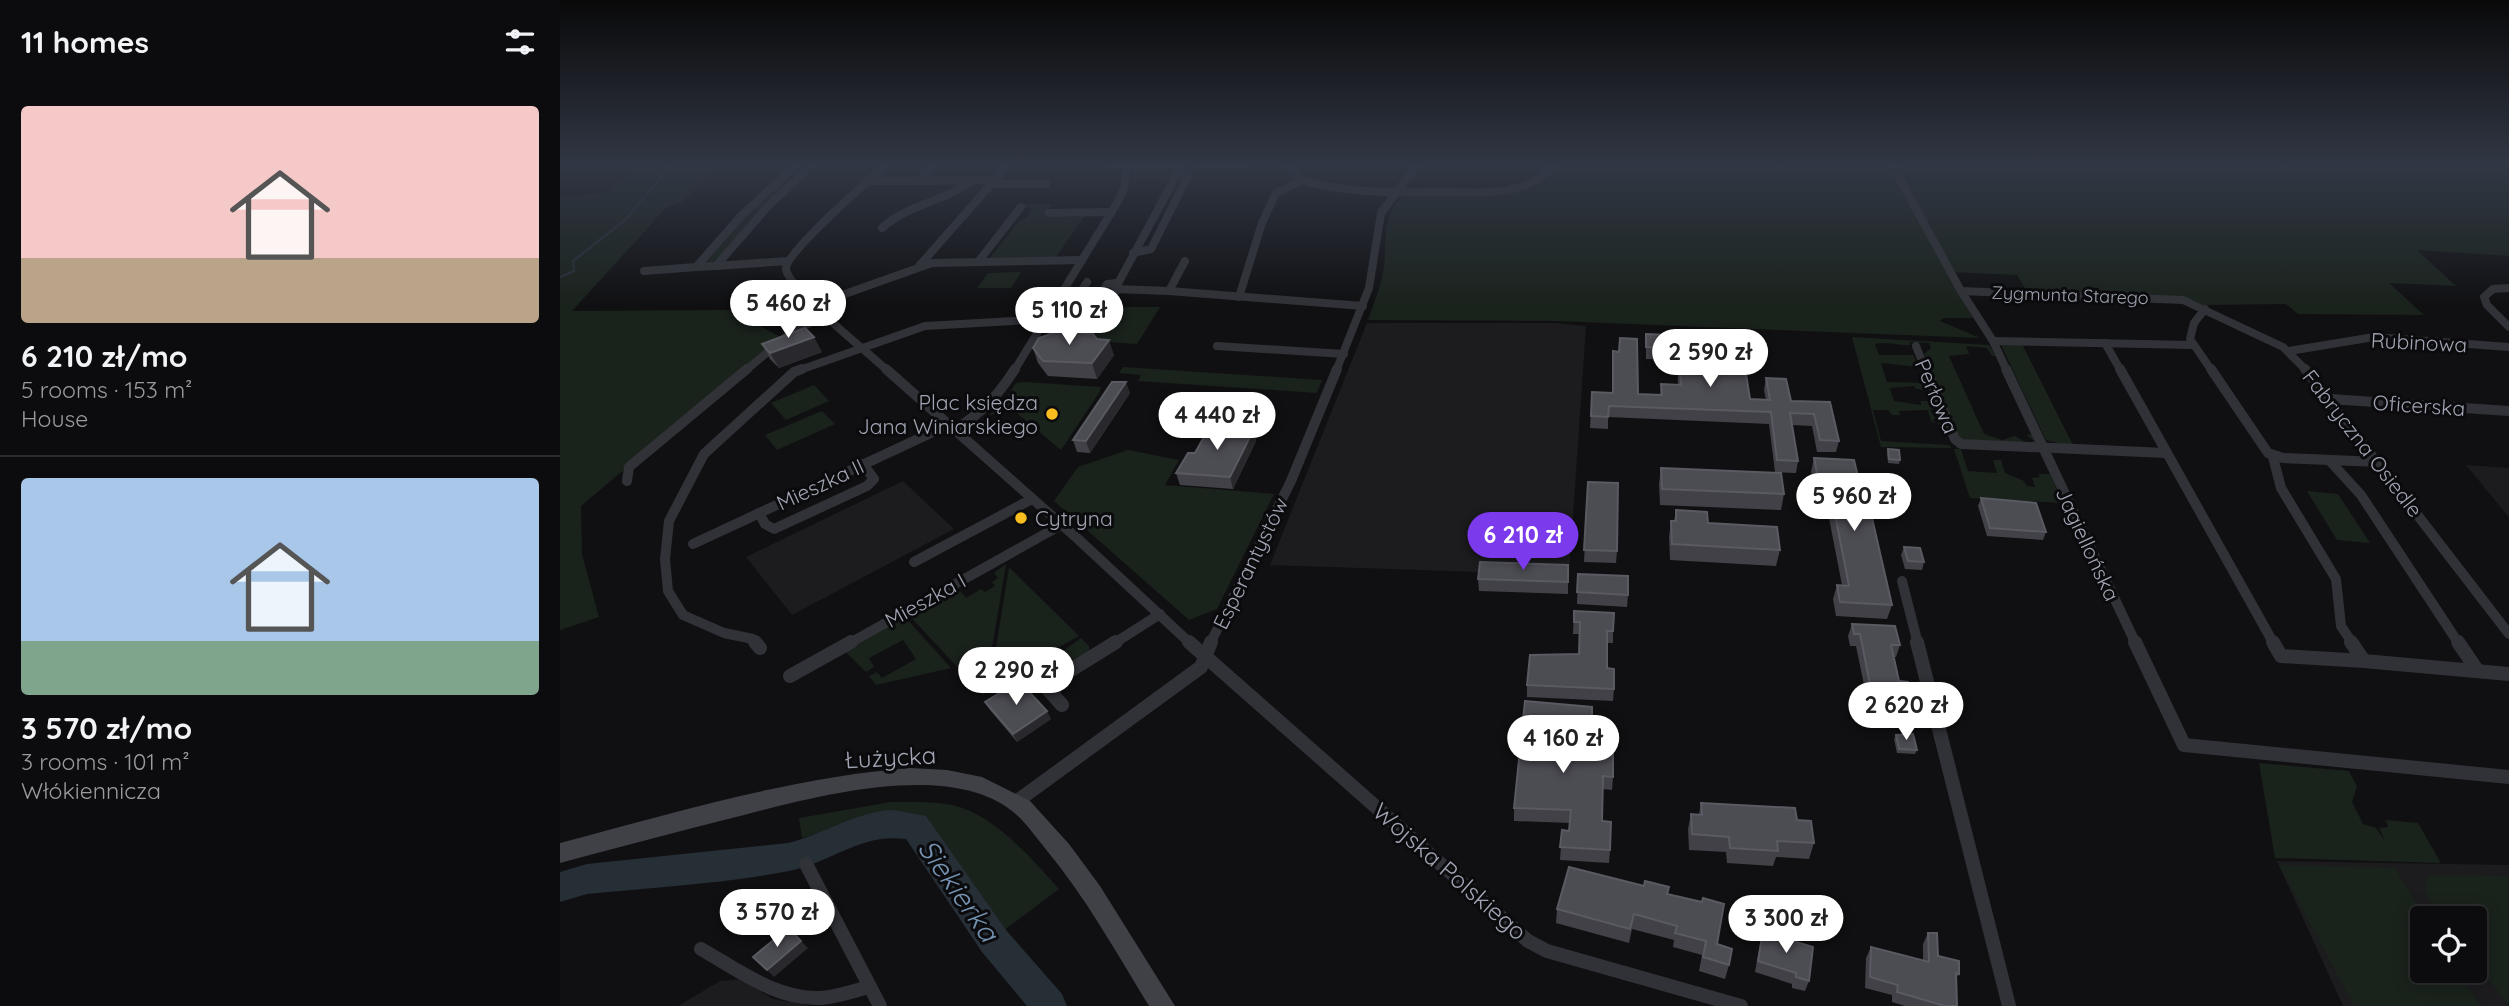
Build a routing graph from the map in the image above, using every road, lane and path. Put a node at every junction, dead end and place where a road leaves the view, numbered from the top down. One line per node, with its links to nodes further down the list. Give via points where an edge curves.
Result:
1 (748, 212): 22 (street)
2 (764, 212): 20 (street)
3 (835, 212): 16 (street)
4 (903, 212): 14 (street)
5 (968, 212): 21 (street)
6 (1017, 212): 19 (street)
7 (1112, 212): 13 (street); 17 (street, Mieszka II)
8 (1155, 212): 15 (street)
9 (1170, 212): 15 (street, via 1153,245)
10 (1267, 212): 29 (street)
11 (1383, 212): 33 (street, Esperantystów, via 1377,225 1373,278)
12 (1918, 212): 28 (street, Jagiellońska)
13 (1049, 213)
14 (882, 228)
15 (1133, 253): 25 (street)
16 (787, 261): 20 (street); 32 (street, Wojska Polskiego, via 791,282)
17 (1082, 261): 19 (street); 36 (street, Mieszka II)
18 (1185, 261): 27 (street)
19 (978, 262): 21 (street)
20 (716, 266): 22 (street)
21 (919, 266): 32 (street)
22 (696, 267): 23 (street)
23 (643, 271)
24 (1087, 282): 25 (street, via 1077,304 1106,302)
25 (1116, 287): 27 (street); 30 (street, via 1107,284)
26 (2509, 288): 37 (street, via 2485,294 2487,305)
27 (1171, 291): 29 (street)
28 (1961, 291): 31 (street, Zygmunta Starego); 38 (street, Jagiellońska)
29 (1239, 298): 33 (street)
30 (1099, 299)
31 (2180, 299): 34 (street, Fabryczna Osiedle)
32 (814, 305): 35 (street, Wojska Polskiego)
33 (1363, 306): 46 (street, Esperantystów)
34 (2205, 309): 40 (street, via 2189,334); 45 (street, Fabryczna Osiedle)
35 (826, 316): 41 (street, Wojska Polskiego); 56 (street, via 794,330 761,356 629,467)
36 (1046, 319): 41 (street, via 925,326); 49 (street, Mieszka II, via 998,396 979,415)
37 (2509, 327)
38 (1993, 341): 39 (street); 50 (street, Jagiellońska)
39 (2105, 343): 40 (street); 51 (street)
40 (2193, 345): 52 (street)
41 (860, 346): 49 (street, Wojska Polskiego); 65 (street, via 794,372 704,454 669,522 668,591 683,615 724,633 753,639)
42 (1217, 346): 46 (street)
43 (1916, 346): 50 (street, Perłowa, via 1958,443)
44 (2509, 347): 45 (street, Rubinowa, via 2374,337)
45 (2289, 351): 47 (street, Fabryczna Osiedle)
46 (1344, 354): 66 (street, Esperantystów, via 1291,481)
47 (2329, 399): 48 (street, Oficerska); 54 (street, Fabryczna Osiedle)
48 (2509, 411)
49 (951, 427): 55 (street, Mieszka II); 57 (street, Wojska Polskiego)
50 (2044, 448): 51 (street); 72 (street, Jagiellońska, via 2184,745)
51 (2166, 453): 67 (street, via 2281,656)
52 (2273, 457): 53 (street); 67 (street, via 2281,488 2336,579 2341,626)
53 (2329, 460): 54 (street); 68 (street, via 2361,495)
54 (2379, 463): 64 (street, Fabryczna Osiedle)
55 (863, 464): 58 (street, Mieszka II); 58 (street, via 874,479 867,486 774,529)
56 (627, 481)
57 (1032, 499): 59 (street, Wojska Polskiego); 61 (street)
58 (759, 513): 60 (street, Mieszka II)
59 (1061, 525): 63 (street, Wojska Polskiego); 70 (street, Mieszka I)
60 (693, 544)
61 (914, 562)
62 (1902, 581): 81 (street)
63 (1160, 614): 66 (street, Wojska Polskiego); 71 (street, via 1045,686)
64 (2509, 634)
65 (760, 648)
66 (1203, 656): 73 (street, Esperantystów, via 1198,673); 78 (street, Wojska Polskiego, via 1528,941 1547,951)
67 (2364, 661): 68 (street)
68 (2477, 670): 69 (street)
69 (2509, 674)
70 (790, 676)
71 (1062, 705)
72 (2509, 777)
73 (1016, 802): 74 (street, Łużycka, via 974,784 951,780 875,780 775,799); 80 (street, Łużycka, via 1087,887)
74 (560, 853)
75 (806, 864): 77 (street)
76 (701, 949): 77 (street, via 801,997 830,997)
77 (869, 987): 79 (street)
78 (1731, 1005)
79 (880, 1006)
80 (1163, 1006)
81 (2009, 1006)

